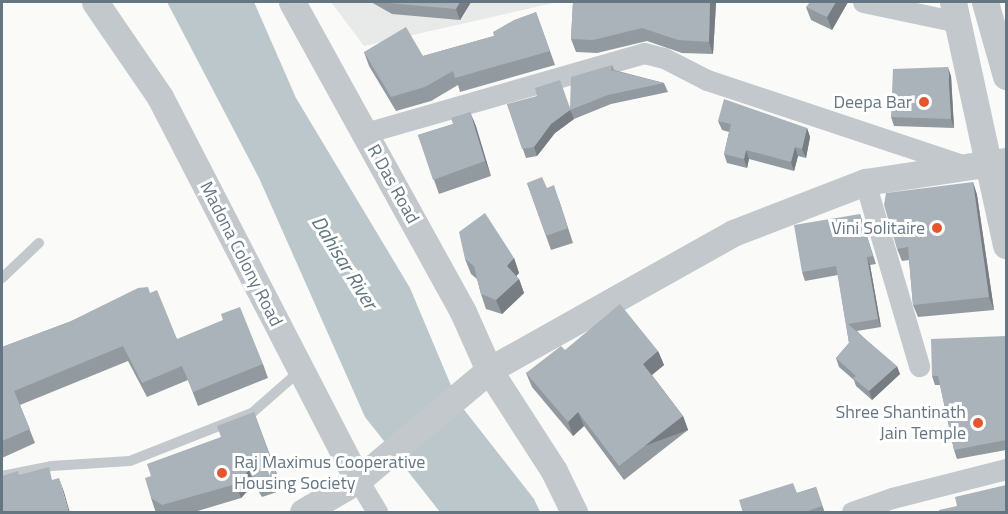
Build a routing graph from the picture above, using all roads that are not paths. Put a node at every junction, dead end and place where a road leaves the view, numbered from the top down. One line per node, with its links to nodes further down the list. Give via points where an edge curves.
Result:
1 (95, 2): 14 (street, Madona Colony Road, via 160,97)
2 (292, 2): 7 (street, R Das Road)
3 (863, 2): 5 (street)
4 (985, 2): 6 (street)
5 (956, 12): 8 (street)
6 (1006, 76)
7 (365, 133): 8 (street, via 645,53 664,58 707,80); 15 (street, R Das Road, via 463,312)
8 (988, 164): 9 (street); 11 (street)
9 (865, 182): 13 (street); 15 (street, via 733,233)
10 (39, 243): 12 (lane)
11 (1006, 245)
12 (2, 278)
13 (919, 366)
14 (301, 370): 17 (lane, via 252,413 130,461 51,466); 18 (street, Madona Colony Road)
15 (480, 378): 18 (street); 21 (street, R Das Road, via 554,471)
16 (1006, 470): 22 (street, via 892,498)
17 (2, 476)
18 (358, 480): 19 (street); 20 (street, Madona Colony Road)
19 (303, 513)
20 (377, 513)
21 (574, 513)
22 (852, 513)

